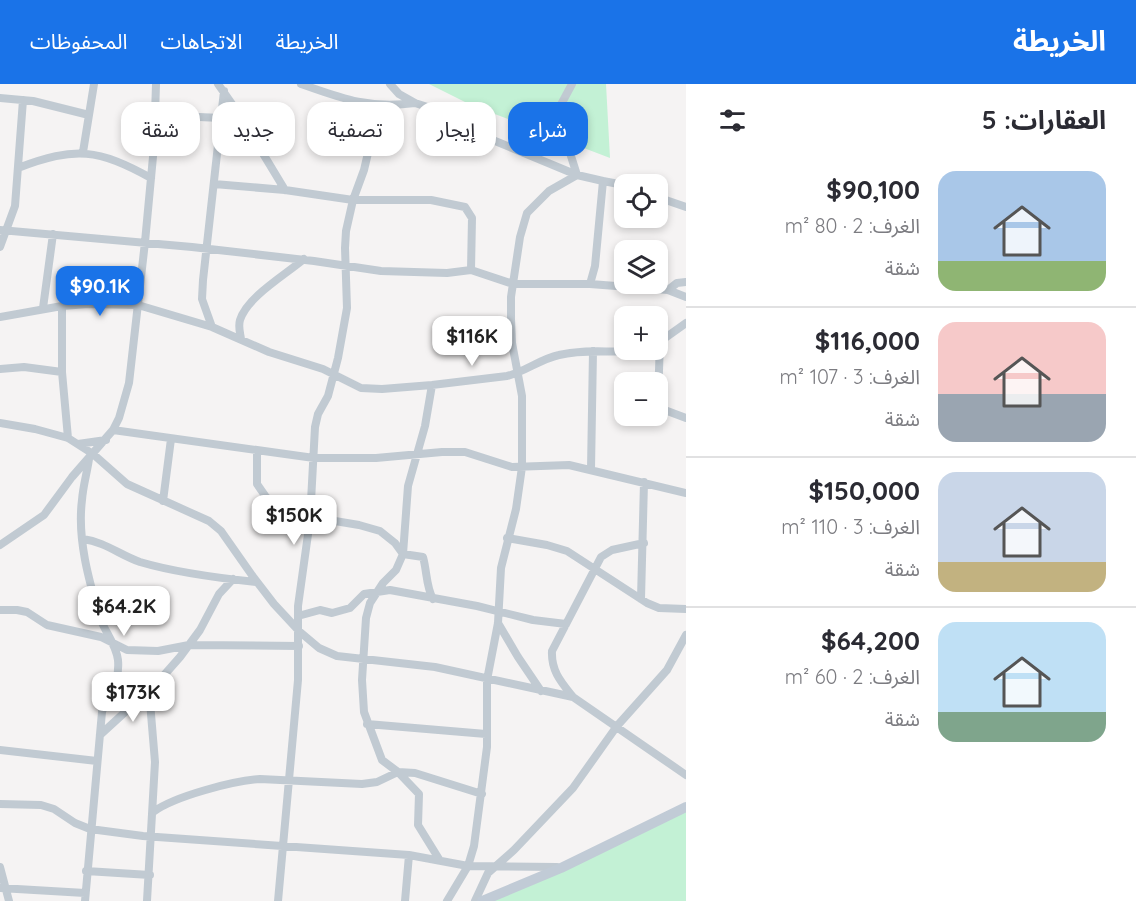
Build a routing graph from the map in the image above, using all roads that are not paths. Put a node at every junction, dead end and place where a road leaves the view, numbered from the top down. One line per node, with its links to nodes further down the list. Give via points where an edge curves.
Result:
1 (94, 84): 13 (street)
2 (156, 84): 9 (street)
3 (301, 84): 10 (street)
4 (390, 84): 11 (street)
5 (572, 84): 19 (street, via 558,112)
6 (221, 87): 24 (street)
7 (0, 98): 8 (street)
8 (23, 100): 13 (street); 18 (street)
9 (155, 102)
10 (351, 102)
11 (415, 103): 12 (street); 19 (street, via 443,112 483,136)
12 (404, 104)
13 (89, 115): 14 (street)
14 (83, 152): 18 (street); 20 (street, via 125,164)
15 (152, 156): 20 (street)
16 (217, 156): 23 (street)
17 (367, 156): 25 (street)
18 (18, 168): 28 (street, via 15,206)
19 (577, 175): 21 (street); 37 (street, via 549,191 527,213)
20 (151, 178): 30 (street)
21 (603, 181): 22 (street); 38 (street)
22 (614, 183)
23 (214, 184): 24 (street); 32 (street)
24 (285, 190): 25 (street)
25 (353, 200): 34 (street, via 346,231); 35 (street, via 431,200 465,207 472,218)
26 (668, 200): 27 (street)
27 (686, 207)
28 (3, 230): 29 (street); 31 (street)
29 (53, 234): 30 (street); 44 (street)
30 (145, 242): 32 (street); 42 (street)
31 (0, 247)
32 (207, 248): 33 (street); 47 (street, via 202,299)
33 (304, 259): 34 (street); 49 (street, via 244,309 239,321)
34 (346, 265): 35 (street, via 412,273); 56 (street, via 347,308)
35 (471, 270): 37 (street)
36 (686, 282): 40 (street)
37 (513, 285): 38 (street); 55 (street, via 511,319)
38 (590, 285): 39 (street)
39 (614, 287)
40 (668, 290): 41 (street)
41 (686, 297)
42 (138, 305): 43 (street); 47 (street); 60 (street, via 129,383)
43 (62, 306): 44 (street); 54 (street)
44 (43, 308): 45 (street)
45 (0, 317)
46 (686, 323): 48 (street)
47 (212, 327): 49 (street)
48 (668, 336)
49 (241, 339): 56 (street)
50 (592, 351): 51 (street); 55 (street, via 555,355); 70 (street)
51 (614, 351)
52 (659, 360): 58 (street, via 658,400 662,409)
53 (0, 369): 54 (street, via 24,367)
54 (62, 372): 61 (street)
55 (517, 374): 57 (street); 69 (street, via 523,415)
56 (334, 375): 57 (street, via 361,388); 68 (street, via 318,414)
57 (432, 385): 66 (street)
58 (686, 418)
59 (0, 423): 61 (street)
60 (113, 430): 62 (street); 63 (street)
61 (68, 438): 64 (street)
62 (171, 438): 65 (street); 73 (street)
63 (106, 440): 64 (street); 67 (street)
64 (78, 444): 67 (street)
65 (257, 450): 68 (street); 74 (street, via 257,484 266,497 294,517)
66 (418, 455): 68 (street); 69 (street, via 465,452); 79 (street, via 408,486)
67 (91, 456): 73 (street, via 127,484); 76 (street, via 82,500); 78 (street, via 44,515)
68 (314, 458): 74 (street)
69 (522, 467): 70 (street, via 558,465); 75 (street)
70 (591, 469): 71 (street)
71 (645, 482): 72 (street); 77 (street)
72 (686, 493)
73 (163, 501): 82 (street, via 209,521 221,531)
74 (310, 519): 79 (street, via 380,531); 89 (street)
75 (507, 538): 80 (street, via 561,549); 88 (street)
76 (83, 539): 81 (street, via 105,544 137,561); 94 (street, via 90,584 104,629)
77 (644, 543): 80 (street, via 612,550); 85 (street)
78 (0, 545)
79 (404, 554): 83 (street); 84 (street, via 423,557)
80 (593, 569): 85 (street); 91 (street)
81 (233, 579): 82 (street); 95 (street, via 219,594)
82 (256, 582): 92 (street)
83 (377, 591): 84 (street, via 400,591); 89 (street, via 364,594 350,608); 97 (street, via 366,618)
84 (433, 599): 88 (street)
85 (641, 599): 86 (street, via 659,608)
86 (686, 609)
87 (0, 610): 94 (street, via 27,612 47,625 100,637)
88 (499, 612): 90 (street); 91 (street)
89 (298, 616): 92 (street)
90 (498, 623): 98 (street); 100 (street)
91 (566, 624): 101 (street, via 552,651 551,663)
92 (300, 632): 96 (street); 97 (street, via 319,648 337,656)
93 (686, 635): 103 (street, via 667,670)
94 (114, 645): 95 (street, via 141,651); 105 (street, via 117,676 102,711)
95 (189, 645): 96 (street); 99 (street)
96 (299, 646): 110 (street)
97 (364, 659): 98 (street, via 435,667); 102 (street, via 362,699)
98 (487, 680): 100 (street); 104 (street)
99 (149, 690): 105 (street); 114 (street, via 154,735)
100 (541, 691): 101 (street)
101 (573, 697): 103 (street)
102 (367, 724): 104 (street); 108 (street, via 382,760)
103 (617, 726): 109 (street); 122 (street, via 573,788)
104 (486, 734): 111 (street)
105 (100, 735): 107 (street)
106 (0, 750): 107 (street)
107 (97, 761): 115 (street)
108 (398, 772): 110 (street, via 362,784); 111 (street, via 415,773); 119 (street, via 419,794 418,825)
109 (686, 775)
110 (290, 781): 114 (street, via 249,780 172,802); 117 (street)
111 (482, 794): 120 (street)
112 (0, 804): 115 (street, via 41,805)
113 (686, 807): 123 (street)
114 (153, 812): 116 (street)
115 (90, 829): 116 (street); 124 (street)
116 (150, 837): 117 (street); 125 (street)
117 (284, 846): 118 (street); 130 (street)
118 (409, 855): 119 (street); 131 (street)
119 (439, 860): 120 (street)
120 (468, 866): 122 (street); 132 (street)
121 (0, 867): 126 (street)
122 (493, 867): 123 (street); 133 (street)
123 (561, 868): 134 (street)
124 (86, 871): 125 (street); 127 (street)
125 (150, 875): 129 (street)
126 (3, 888): 127 (street); 128 (street)
127 (85, 897)
128 (9, 901)
129 (147, 901)
130 (278, 901)
131 (405, 901)
132 (447, 901)
133 (475, 901)
134 (482, 901)

